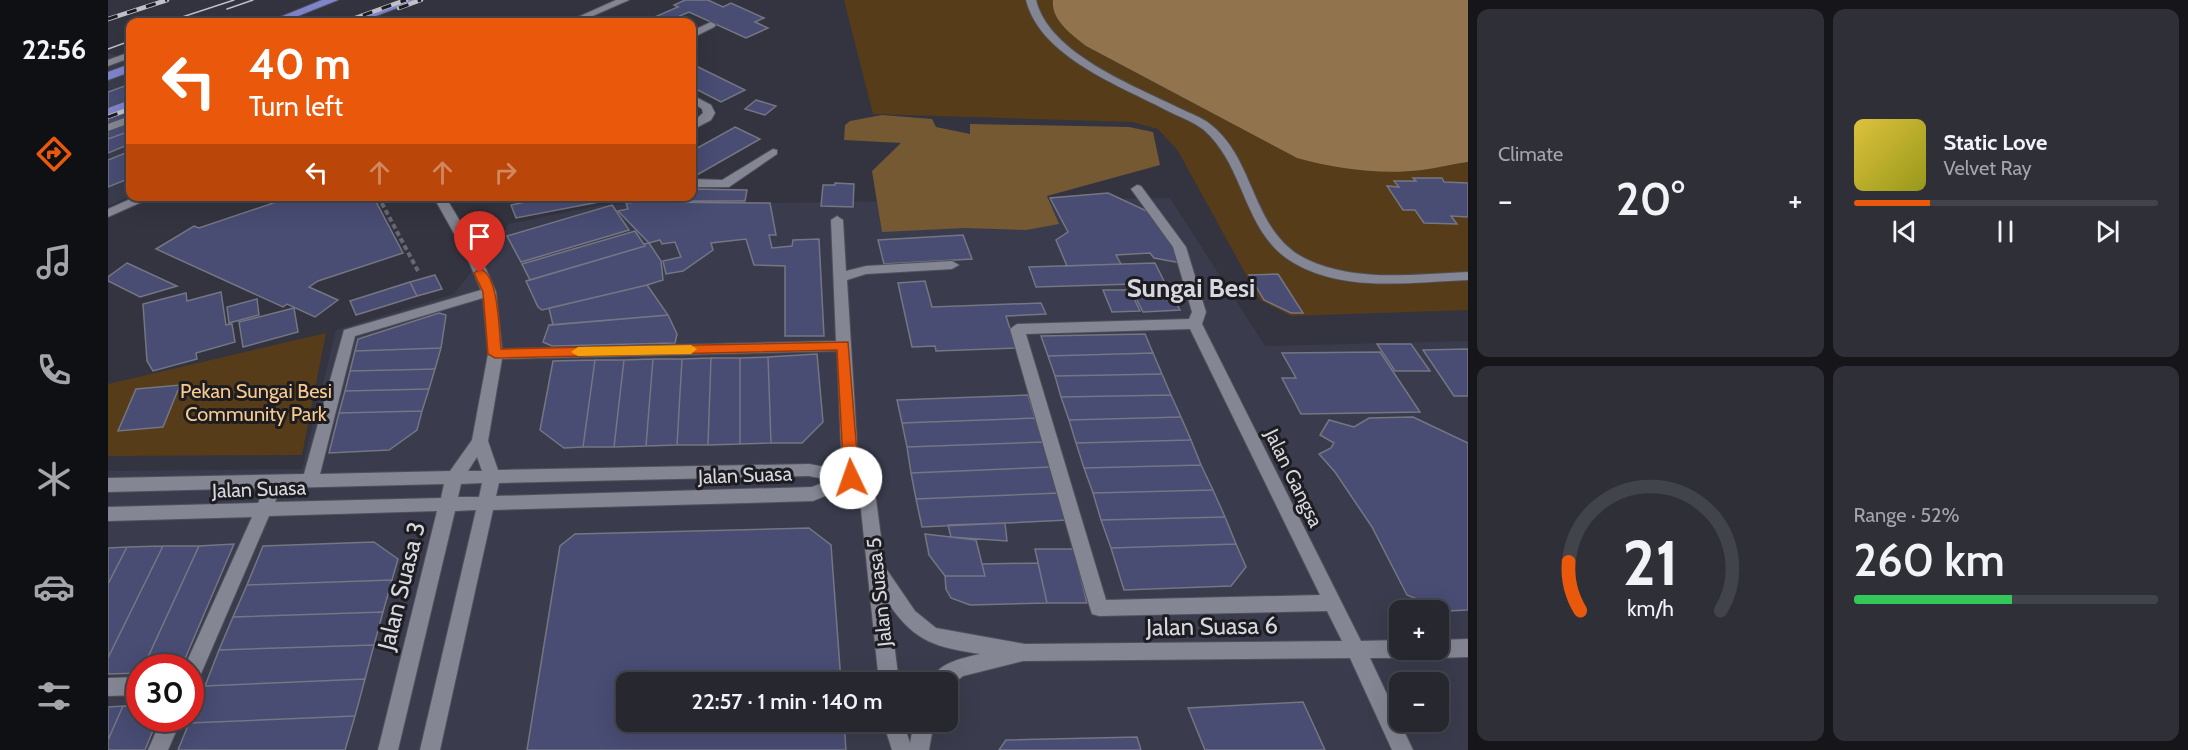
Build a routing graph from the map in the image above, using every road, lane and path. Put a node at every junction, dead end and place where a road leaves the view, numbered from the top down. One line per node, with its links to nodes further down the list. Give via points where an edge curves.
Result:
1 (332, 0): 5 (highway)
2 (412, 0): 8 (highway)
3 (624, 0): 9 (street)
4 (1031, 0): 34 (street, via 1041,26 1072,53 1208,127 1232,156 1263,228 1277,245 1298,260 1318,269 1364,277)
5 (292, 15): 6 (highway); 7 (street)
6 (284, 18)
7 (287, 18)
8 (362, 18)
9 (581, 18)
10 (711, 25): 11 (street)
11 (696, 33)
12 (126, 56): 13 (street)
13 (108, 63)
14 (126, 69): 15 (highway)
15 (108, 76)
16 (126, 79): 17 (highway)
17 (108, 86)
18 (696, 100): 22 (street, via 710,113)
19 (126, 106): 20 (highway)
20 (108, 113)
21 (126, 121): 23 (street)
22 (696, 125)
23 (108, 128)
24 (772, 152): 25 (street, via 724,184)
25 (696, 183)
26 (1137, 189): 37 (street, via 1179,247 1199,312)
27 (137, 201): 30 (street)
28 (381, 201): 33 (path)
29 (442, 201): 36 (street, Jalan Suasa 3)
30 (108, 213)
31 (837, 220): 35 (street)
32 (952, 265): 35 (street, via 866,270)
33 (418, 271)
34 (1468, 276)
35 (841, 277): 38 (street)
36 (489, 292): 39 (street, Jalan Suasa 3); 44 (street, via 349,333)
37 (1195, 324): 52 (street, Jalan Gangsa); 52 (street, via 1017,328 1099,608)
38 (843, 346): 39 (street); 43 (street)
39 (495, 354): 40 (street, Jalan Suasa 3)
40 (480, 441): 41 (street, Jalan Suasa 3); 42 (street, Jalan Suasa 3)
41 (492, 477): 42 (street, Jalan Suasa); 43 (street, Jalan Suasa, via 809,470); 48 (street)
42 (454, 478): 44 (street, Jalan Suasa); 47 (street, Jalan Suasa 3)
43 (851, 478): 48 (street, Jalan Suasa, via 813,494); 51 (street, Jalan Suasa 5, via 868,500)
44 (310, 481): 45 (street, Jalan Suasa)
45 (276, 482): 46 (street, Jalan Suasa); 49 (street)
46 (108, 485)
47 (447, 504): 48 (street, Jalan Suasa); 49 (street, Jalan Suasa); 67 (street, Jalan Suasa 3)
48 (485, 504): 68 (street)
49 (263, 510): 50 (street, Jalan Suasa); 58 (street)
50 (108, 514)
51 (878, 572): 57 (street, Jalan Suasa 6, via 908,617 931,635); 59 (street, Jalan Suasa 5)
52 (1332, 603): 56 (street, Jalan Gangsa)
53 (1468, 648): 55 (street)
54 (1389, 649): 56 (street, Jalan Suasa 6)
55 (1449, 649)
56 (1356, 650): 57 (street, Jalan Suasa 6); 71 (street, Jalan Gangsa)
57 (1025, 653): 60 (street, Jalan Suasa 6)
58 (200, 654)
59 (888, 672)
60 (953, 672)
61 (126, 686): 62 (street)
62 (108, 687)
63 (166, 732): 66 (street)
64 (896, 732): 69 (street)
65 (922, 732): 70 (street)
66 (159, 750)
67 (388, 750)
68 (430, 750)
69 (902, 750)
70 (919, 750)
71 (1403, 750)

